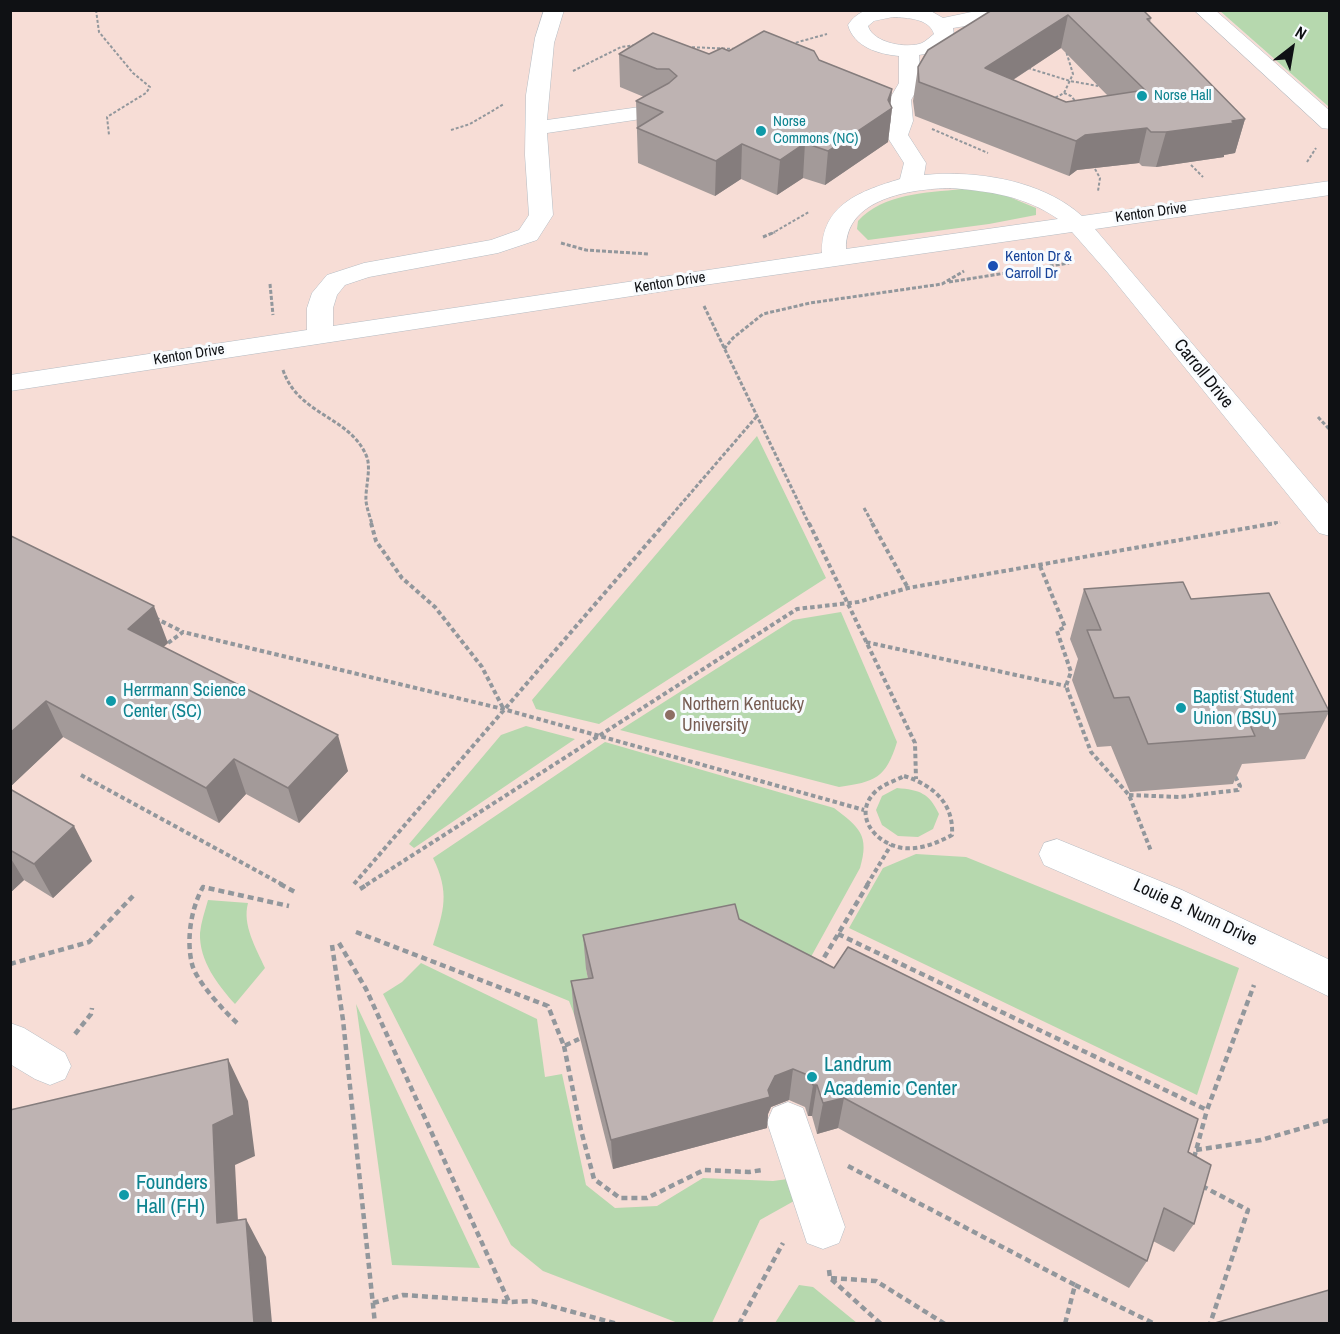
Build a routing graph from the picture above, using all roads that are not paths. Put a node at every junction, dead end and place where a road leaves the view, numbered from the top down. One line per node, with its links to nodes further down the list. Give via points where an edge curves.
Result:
1 (554, 10): 8 (street, via 536,89)
2 (996, 10): 4 (street, via 983,18)
3 (1203, 10): 7 (street)
4 (940, 24): 5 (street, via 944,36 940,41); 5 (street, via 921,14 893,11 869,15 857,26 862,38 871,43)
5 (909, 50): 9 (street, via 910,83 900,100 902,121 897,135 915,163)
6 (661, 110): 8 (street)
7 (1329, 123)
8 (536, 128): 13 (street, via 535,170 541,215 528,234 498,246 364,270 336,280 325,293)
9 (912, 183): 11 (street, Carroll Drive, via 957,182 1014,190 1065,213); 12 (street, Carroll Drive, via 852,206 839,220)
10 (1329, 188): 11 (street, Kenton Drive)
11 (1074, 223): 12 (street, Kenton Drive); 15 (street, Carroll Drive)
12 (834, 258): 13 (street, Kenton Drive)
13 (320, 335): 14 (street, Kenton Drive)
14 (10, 383)
15 (1329, 526)
16 (1057, 854): 17 (street, Louie B. Nunn Drive, via 1196,913)
17 (1329, 980)
18 (10, 1041): 19 (street)
19 (50, 1066)
20 (789, 1122): 21 (street)
21 (823, 1227)

